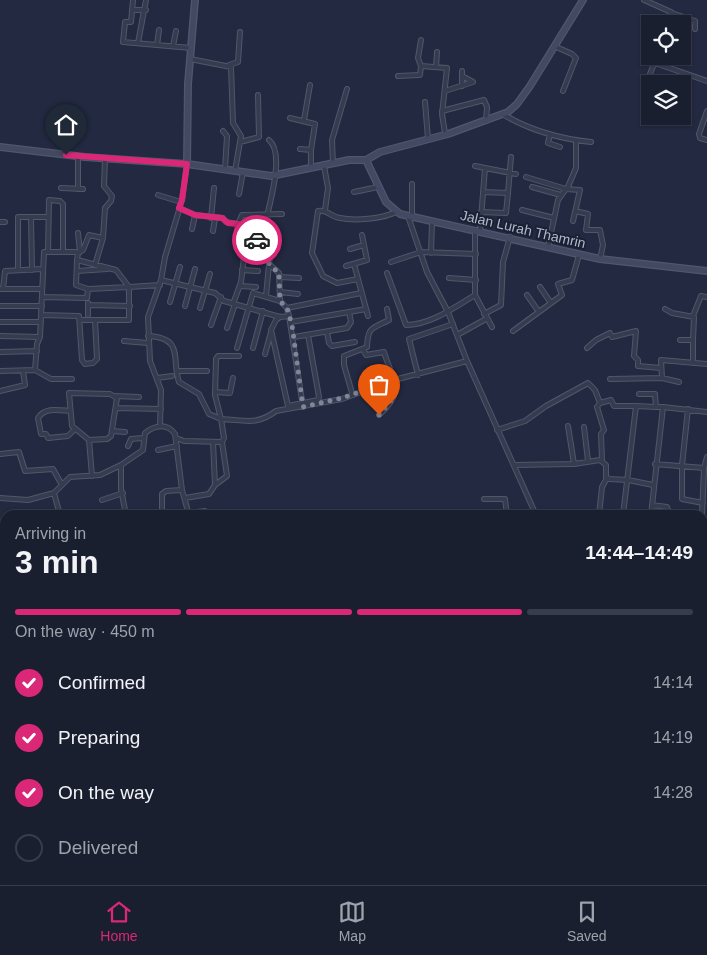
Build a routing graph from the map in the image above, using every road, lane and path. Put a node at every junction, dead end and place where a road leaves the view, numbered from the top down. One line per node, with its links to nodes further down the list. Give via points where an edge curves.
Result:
1 (133, 0): 6 (street)
2 (146, 0): 7 (street)
3 (195, 0): 18 (main road)
4 (582, 0): 17 (main road)
5 (644, 0): 8 (street)
6 (132, 10): 7 (street); 14 (street, via 131,22 125,22 123,42)
7 (146, 10): 14 (street)
8 (672, 13): 9 (street, via 695,21)
9 (695, 29)
10 (159, 30): 15 (street)
11 (176, 31): 16 (street)
12 (240, 32): 21 (street, via 238,62)
13 (421, 40): 24 (street, via 418,58)
14 (138, 43): 15 (street)
15 (157, 45): 16 (street)
16 (174, 46): 18 (street)
17 (554, 46): 35 (street, via 576,58); 40 (main road, via 521,98)
18 (191, 48): 20 (main road)
19 (437, 52): 25 (street)
20 (190, 59): 21 (street); 61 (main road)
21 (229, 65): 51 (street, via 233,123 240,133)
22 (654, 65): 27 (street)
23 (661, 65): 30 (street)
24 (421, 66): 25 (street); 28 (street, via 420,76)
25 (436, 66): 34 (street, via 447,68)
26 (462, 71): 29 (street)
27 (650, 74)
28 (398, 76)
29 (462, 76): 32 (street); 32 (street, via 473,82)
30 (707, 81)
31 (310, 85): 42 (street)
32 (462, 86): 34 (street)
33 (346, 89): 62 (street, via 332,140)
34 (445, 91): 38 (street)
35 (563, 91)
36 (258, 95): 51 (street, via 260,137)
37 (425, 102): 47 (street)
38 (442, 111): 43 (street, via 484,100); 45 (street)
39 (707, 112): 49 (street, via 699,134 700,138)
40 (504, 115): 43 (main road); 46 (street)
41 (290, 118): 42 (street)
42 (304, 120): 56 (street, via 315,124)
43 (486, 122): 45 (main road)
44 (223, 131): 67 (street, via 227,136)
45 (445, 133): 47 (main road)
46 (550, 134): 50 (street); 54 (street, via 548,143)
47 (428, 139): 60 (main road, via 380,152)
48 (269, 140): 71 (street, via 275,148)
49 (707, 140)
50 (576, 141): 52 (street); 78 (street, via 576,168)
51 (240, 142): 68 (street)
52 (591, 142)
53 (0, 147): 57 (main road)
54 (560, 147)
55 (300, 149): 56 (street)
56 (311, 150): 65 (street)
57 (78, 156): 59 (main road); 75 (street, via 81,189)
58 (511, 157): 70 (street)
59 (105, 158): 61 (main road); 110 (street, via 104,186 112,196 105,208)
60 (366, 160): 62 (main road); 77 (main road)
61 (187, 164): 67 (main road); 85 (street)
62 (333, 164): 63 (main road)
63 (324, 166): 65 (main road); 87 (street, via 328,188)
64 (475, 166): 66 (street)
65 (311, 168): 71 (main road)
66 (485, 168): 70 (street); 80 (street)
67 (225, 169): 68 (main road)
68 (235, 171): 69 (main road)
69 (243, 172): 71 (main road); 82 (street)
70 (513, 173): 81 (street)
71 (276, 176): 94 (street)
72 (526, 177): 78 (street)
73 (412, 184): 97 (street)
74 (532, 187): 84 (street)
75 (62, 188)
76 (214, 188): 98 (street)
77 (378, 188): 79 (street); 90 (main road)
78 (566, 189): 84 (street); 89 (street, via 580,190)
79 (354, 192)
80 (483, 192): 81 (street); 91 (street)
81 (508, 193): 91 (street, via 506,213)
82 (239, 194)
83 (158, 195): 85 (street)
84 (561, 195): 99 (street)
85 (181, 202): 86 (street)
86 (179, 208): 93 (street); 147 (street)
87 (326, 210): 90 (street, via 340,218 359,219); 146 (street, via 318,212 313,258 325,278 337,283)
88 (522, 210): 99 (street)
89 (575, 211): 100 (street); 124 (street, via 588,214 586,230 600,230 603,245)
90 (396, 212): 97 (main road, Jalan Lurah Thamrin)
91 (481, 212): 106 (street)
92 (282, 214): 94 (street)
93 (195, 215): 98 (street); 104 (street)
94 (267, 215): 102 (street, via 242,215); 103 (street)
95 (31, 217): 96 (street); 135 (street, via 18,218); 136 (street)
96 (47, 217): 115 (street); 116 (street, via 48,201 62,202)
97 (410, 217): 101 (main road, Jalan Lurah Thamrin); 117 (street)
98 (213, 218): 102 (street); 105 (street)
99 (554, 218): 113 (street)
100 (573, 221)
101 (432, 223): 106 (main road, Jalan Lurah Thamrin); 119 (street)
102 (238, 224): 111 (street, via 238,237)
103 (265, 226)
104 (192, 229)
105 (213, 231)
106 (477, 231): 109 (main road, Jalan Lurah Thamrin); 120 (street)
107 (78, 233): 118 (street)
108 (362, 236): 112 (street)
109 (510, 237): 113 (main road, Jalan Lurah Thamrin); 190 (street, via 504,256 502,300)
110 (103, 238): 118 (street, via 89,235 85,248); 129 (street)
111 (246, 240): 121 (street); 127 (street, via 272,242)
112 (364, 245): 114 (street); 128 (street, via 367,260)
113 (548, 247): 122 (main road, Jalan Lurah Thamrin)
114 (350, 249)
115 (48, 252): 116 (street); 133 (street, via 43,253)
116 (63, 252): 118 (street)
117 (421, 252): 119 (street); 126 (street); 188 (street)
118 (79, 253): 125 (street)
119 (431, 253): 120 (street)
120 (476, 254): 148 (street)
121 (245, 255): 123 (street); 137 (street)
122 (579, 255): 124 (main road, Jalan Lurah Thamrin); 172 (street, via 572,280 559,283 562,295)
123 (259, 256)
124 (600, 259): 140 (main road, Jalan Lurah Thamrin)
125 (77, 260): 129 (street); 138 (street)
126 (392, 262)
127 (269, 264): 143 (street); 165 (street)
128 (354, 264): 130 (street); 146 (street)
129 (95, 265): 132 (street)
130 (346, 266)
131 (180, 267): 149 (street)
132 (109, 268): 138 (street); 152 (street, via 116,270)
133 (42, 269): 136 (street); 157 (street)
134 (196, 269): 153 (street)
135 (18, 270): 136 (street); 156 (street, via 4,272)
136 (32, 270)
137 (242, 270): 139 (street); 151 (street)
138 (77, 271): 158 (street, via 77,286)
139 (258, 271)
140 (707, 271)
141 (387, 273): 187 (street)
142 (210, 274): 159 (street)
143 (279, 277): 144 (street); 160 (street)
144 (299, 278)
145 (449, 278): 148 (street)
146 (358, 279): 161 (street)
147 (162, 280): 149 (street); 150 (street)
148 (476, 280): 163 (street)
149 (176, 283): 153 (street); 171 (street)
150 (160, 286): 152 (street); 214 (street, via 149,310)
151 (240, 286): 154 (street); 173 (street)
152 (129, 287): 158 (street); 177 (street)
153 (190, 287): 159 (street); 178 (street)
154 (256, 287)
155 (540, 287): 172 (street)
156 (1, 289): 157 (street)
157 (42, 289): 166 (street)
158 (88, 289): 169 (street)
159 (205, 290): 167 (street); 179 (street)
160 (280, 292): 162 (street); 170 (street)
161 (361, 293): 181 (street); 183 (street)
162 (298, 294)
163 (475, 295): 188 (street); 190 (street)
164 (527, 295): 189 (street)
165 (266, 296): 170 (street); 180 (street, via 252,293)
166 (42, 297): 169 (street); 176 (street)
167 (221, 297): 173 (street); 205 (street)
168 (707, 297): 195 (street, via 701,296)
169 (87, 298): 174 (street)
170 (280, 301): 181 (street)
171 (170, 302)
172 (551, 303): 189 (street)
173 (234, 304): 180 (street); 207 (street)
174 (88, 305): 177 (street); 198 (street)
175 (0, 306): 176 (street)
176 (42, 306): 191 (street)
177 (130, 306): 200 (street, via 128,320)
178 (185, 306)
179 (200, 308)
180 (248, 308): 185 (street); 222 (street)
181 (287, 308): 192 (street)
182 (665, 308): 195 (street, via 672,313)
183 (366, 309): 186 (street); 193 (street)
184 (387, 309): 194 (street)
185 (263, 311): 196 (street); 223 (street)
186 (349, 312): 203 (street); 210 (street, via 349,327)
187 (400, 312): 188 (street, via 404,324 408,325); 194 (street)
188 (448, 312): 204 (street)
189 (539, 312): 209 (street)
190 (484, 314): 199 (street)
191 (42, 315): 197 (street); 202 (street)
192 (289, 316): 196 (street); 203 (street)
193 (368, 316)
194 (389, 316): 225 (street, via 389,321 372,327 367,347)
195 (693, 316): 218 (street)
196 (280, 317): 208 (street)
197 (80, 318): 198 (street); 200 (street, via 82,358 88,364 97,359)
198 (88, 318): 200 (street)
199 (486, 318): 206 (street); 212 (street)
200 (95, 320)
201 (0, 322): 202 (street)
202 (41, 322): 215 (street)
203 (291, 322): 216 (street)
204 (453, 324): 212 (street); 239 (street, via 409,339)
205 (211, 325)
206 (492, 327)
207 (227, 328)
208 (271, 330): 228 (street); 255 (street, via 286,405)
209 (513, 331)
210 (327, 332): 211 (street); 220 (street, via 332,346)
211 (308, 335): 216 (street); 255 (street, via 319,397)
212 (457, 335): 230 (street)
213 (0, 336): 215 (street)
214 (148, 336): 221 (street); 237 (street, via 160,336 174,347)
215 (40, 337): 226 (street)
216 (294, 337): 255 (street)
217 (680, 340): 218 (street)
218 (693, 340): 231 (street)
219 (124, 341): 221 (street)
220 (354, 342)
221 (148, 343): 241 (street, via 150,361)
222 (237, 348)
223 (253, 348)
224 (587, 348): 233 (street, via 610,333 612,337 636,331 634,356 638,366)
225 (363, 349): 246 (street, via 366,355 384,352); 250 (street, via 343,359)
226 (37, 351): 227 (street); 234 (street)
227 (0, 352)
228 (264, 354)
229 (239, 356): 249 (street, via 216,357)
230 (467, 361): 239 (street); 270 (street)
231 (693, 363): 232 (street); 233 (street, via 662,360)
232 (707, 364)
233 (661, 368): 243 (street)
234 (35, 370): 236 (street); 244 (street, via 51,379)
235 (0, 371): 236 (street)
236 (23, 371): 248 (street, via 25,385)
237 (178, 371): 238 (street); 265 (street, via 180,382 199,394 210,415)
238 (207, 371)
239 (418, 375): 246 (street)
240 (172, 376): 241 (street)
241 (157, 378): 260 (street)
242 (233, 378): 249 (street, via 230,393)
243 (662, 378): 245 (street); 247 (street)
244 (72, 379)
245 (610, 379)
246 (394, 380): 250 (street); 264 (street, via 395,396)
247 (679, 382)
248 (0, 391)
249 (215, 392): 265 (street)
250 (352, 393): 255 (street)
251 (639, 394): 257 (street, via 656,394)
252 (114, 396): 253 (street); 259 (street); 262 (street, via 70,392)
253 (139, 397)
254 (600, 403): 256 (street, via 611,400 614,408); 270 (street, via 588,383 524,421); 283 (street, via 597,407 604,430 601,434)
255 (303, 405): 265 (street, via 276,411 259,421)
256 (636, 406): 257 (street); 293 (street)
257 (656, 407): 258 (street)
258 (662, 407): 261 (street); 286 (street)
259 (116, 408): 260 (street); 271 (street)
260 (161, 409): 266 (street)
261 (688, 409): 263 (street); 288 (street)
262 (70, 410): 269 (street); 269 (street, via 48,410 40,414 41,434 48,438 66,436)
263 (707, 412)
264 (379, 415)
265 (221, 419): 277 (street)
266 (160, 426): 273 (street, via 148,431); 274 (street, via 170,428)
267 (568, 426): 285 (street)
268 (584, 427): 284 (street)
269 (75, 429): 275 (street)
270 (497, 430): 287 (street)
271 (112, 431): 272 (street); 275 (street, via 110,438)
272 (125, 432)
273 (144, 438): 278 (street, via 131,439); 289 (street, via 141,452)
274 (176, 438): 276 (street); 279 (street)
275 (89, 440): 291 (street)
276 (213, 442): 277 (street); 295 (street)
277 (222, 442): 295 (street, via 227,476)
278 (128, 446)
279 (177, 446): 280 (street); 298 (street)
280 (158, 450)
281 (0, 454): 296 (street, via 17,451 25,471 53,468)
282 (707, 457): 290 (street)
283 (602, 460): 284 (street); 292 (street, via 606,465)
284 (588, 461): 285 (street)
285 (574, 464): 287 (street)
286 (655, 464): 288 (street); 297 (street)
287 (514, 465): 312 (street)
288 (682, 465): 290 (street); 305 (street, via 682,499)
289 (121, 466): 291 (street); 300 (street)
290 (704, 468): 294 (street)
291 (92, 476): 296 (street, via 70,477)
292 (607, 478): 293 (street); 313 (street, via 602,487)
293 (628, 480): 297 (street); 314 (street)
294 (706, 482): 305 (street)
295 (215, 484): 302 (street, via 206,495)
296 (62, 485): 299 (street)
297 (653, 485): 306 (street)
298 (182, 490): 302 (street); 309 (street, via 163,493)
299 (54, 493): 301 (street, via 28,500); 307 (street)
300 (123, 494): 304 (street); 308 (street)
301 (0, 498)
302 (185, 498): 310 (street)
303 (484, 499): 311 (street, via 505,499)
304 (102, 500)
305 (703, 503): 317 (street)
306 (652, 505): 315 (street); 316 (street, via 666,506)
307 (58, 510)
308 (125, 510)
309 (162, 510)
310 (188, 510)
311 (507, 510)
312 (533, 510)
313 (600, 510)
314 (624, 510)
315 (652, 510)
316 (668, 510)
317 (704, 510)

